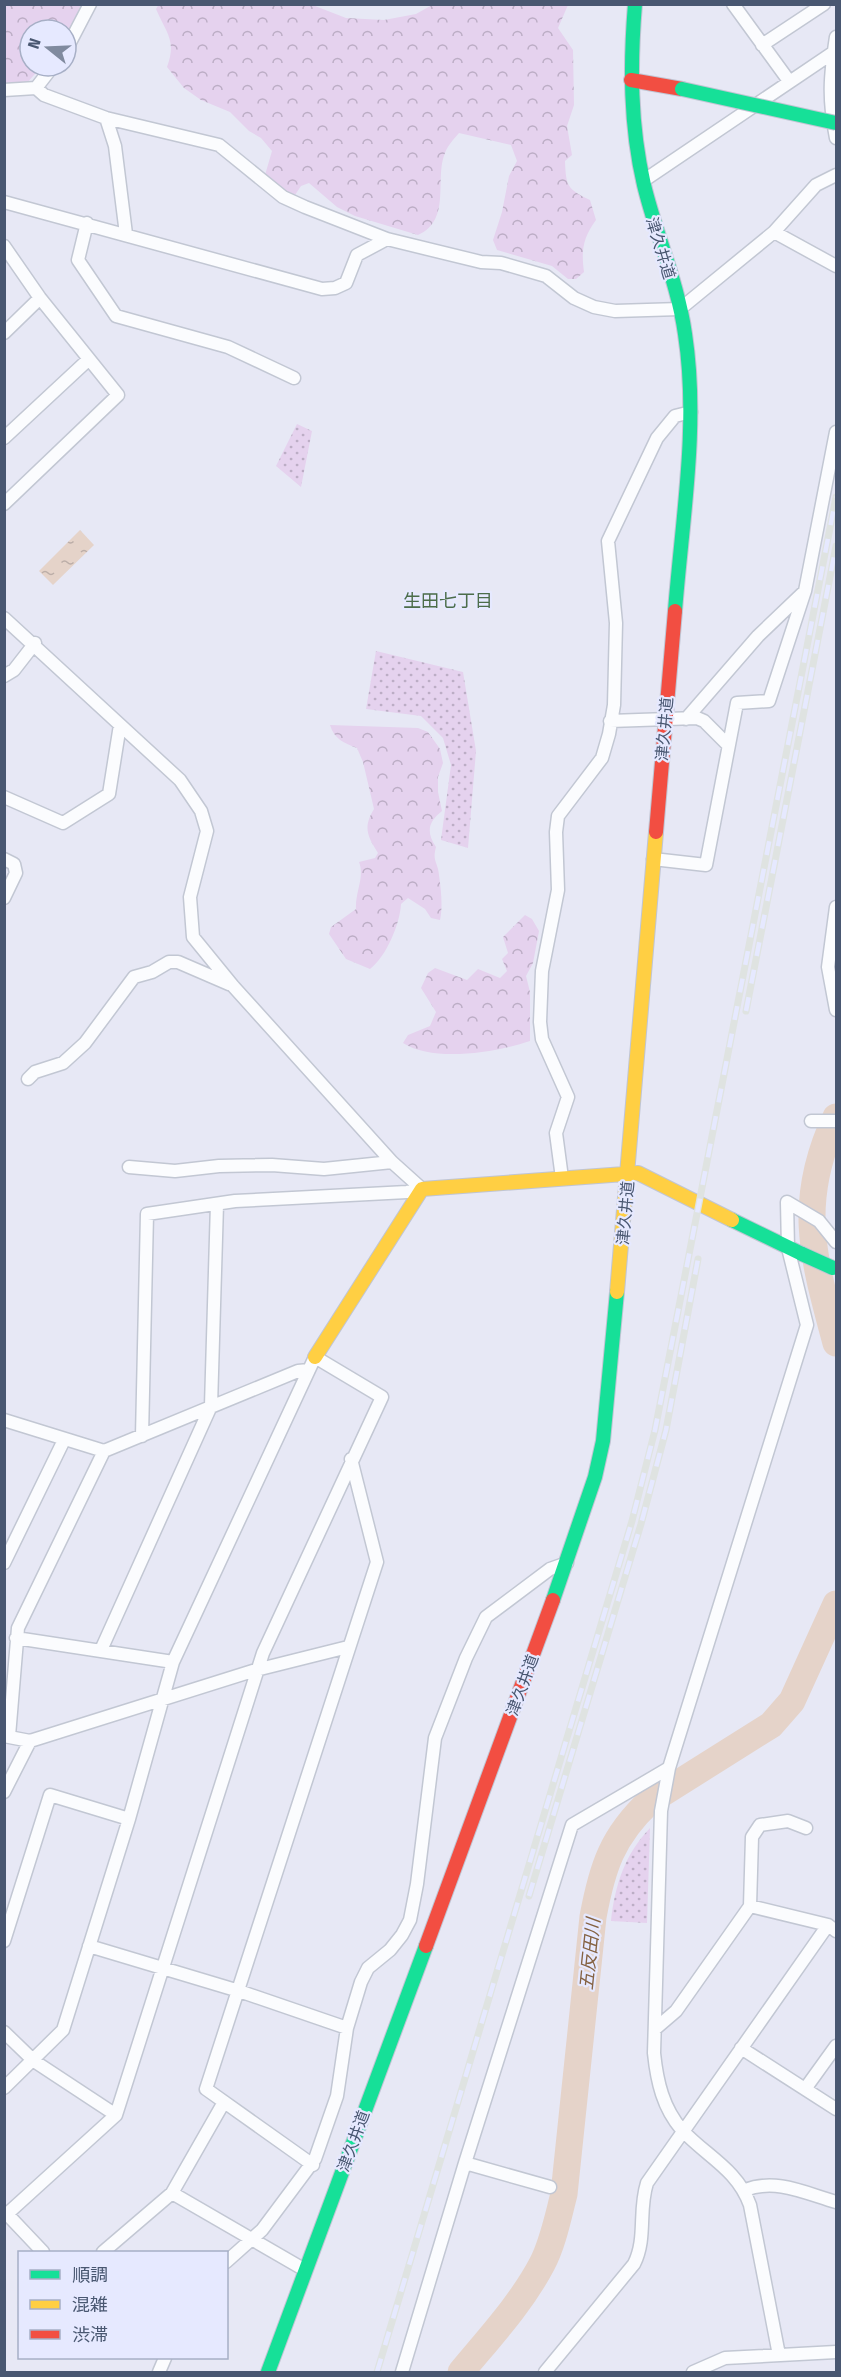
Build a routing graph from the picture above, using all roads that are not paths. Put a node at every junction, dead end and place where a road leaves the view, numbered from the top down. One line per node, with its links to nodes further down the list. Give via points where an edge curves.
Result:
1 (90, 4): 5 (street)
2 (635, 4): 10 (main road, 津久井道)
3 (733, 4): 7 (street)
4 (824, 4): 7 (street)
5 (78, 27)
6 (837, 37): 8 (street)
7 (762, 45): 11 (street)
8 (834, 52): 11 (street); 16 (street, via 830,110)
9 (44, 78): 12 (street)
10 (631, 80): 15 (main road, bridge); 18 (main road, 津久井道)
11 (789, 81): 18 (street)
12 (36, 88): 13 (street); 14 (street, via 44,95)
13 (4, 90)
14 (106, 118): 22 (street, via 115,146); 23 (street, via 219,145 283,197)
15 (837, 123)
16 (837, 138)
17 (837, 175): 21 (street, via 816,185)
18 (643, 181): 27 (main road, 津久井道)
19 (4, 202): 20 (street)
20 (87, 223): 22 (street); 30 (street, via 78,260 116,316 228,347)
21 (774, 232): 25 (street); 27 (street)
22 (126, 234): 23 (street, via 322,289 346,283 357,255)
23 (387, 239): 27 (street, via 524,268 546,276 574,298 594,307 615,311)
24 (4, 246): 26 (street)
25 (837, 266)
26 (40, 298): 28 (street); 29 (street)
27 (680, 309): 31 (main road, 津久井道, via 688,355)
28 (4, 333)
29 (89, 359): 33 (street); 34 (street, via 118,395)
30 (294, 378)
31 (691, 412): 40 (street, via 675,416 657,438 608,541 616,623 614,705); 41 (main road, 津久井道)
32 (837, 432): 35 (street)
33 (4, 438)
34 (4, 504)
35 (805, 591): 39 (street, via 758,636); 43 (street, via 769,701 737,703)
36 (4, 618): 37 (street)
37 (34, 644): 38 (street, via 14,670); 42 (street)
38 (4, 676)
39 (686, 718): 41 (street); 43 (street, via 704,721)
40 (610, 721): 41 (street); 57 (street, via 602,758 558,816 556,832 558,890 542,971 540,1022 542,1039 568,1097 556,1133)
41 (664, 721): 46 (main road, 津久井道)
42 (120, 725): 44 (street, via 109,794 63,823); 49 (street, via 180,780 201,811 207,831 190,897 193,937)
43 (728, 745): 46 (street, via 730,752 706,865)
44 (4, 797)
45 (4, 859): 47 (street, via 14,864 16,873)
46 (653, 860): 56 (main road, 津久井道)
47 (4, 898)
48 (837, 907): 50 (street, via 828,967)
49 (232, 986): 51 (street, via 178,962 134,977 85,1043 63,1064 35,1072); 54 (street)
50 (837, 1010)
51 (28, 1079)
52 (814, 1121): 53 (street)
53 (837, 1121)
54 (392, 1162): 55 (street, via 324,1169 272,1165 175,1171); 58 (street)
55 (129, 1167)
56 (628, 1173): 57 (main road); 61 (main road, via 646,1176); 71 (main road, 津久井道, via 603,1441 596,1477)
57 (562, 1178): 58 (main road)
58 (422, 1189): 59 (street); 63 (main road)
59 (217, 1204): 64 (street); 66 (street, via 147,1214)
60 (837, 1242): 61 (street, via 827,1228 787,1202)
61 (788, 1248): 62 (main road, bridge); 80 (street, via 807,1325)
62 (835, 1269)
63 (312, 1364): 64 (street); 69 (street, via 382,1397); 75 (street)
64 (211, 1406): 66 (street); 74 (street)
65 (4, 1420): 67 (street)
66 (142, 1436): 68 (street)
67 (64, 1440): 68 (street); 70 (street)
68 (104, 1451): 72 (street)
69 (351, 1459): 73 (street, via 377,1562); 76 (street)
70 (4, 1563)
71 (567, 1563): 90 (street, via 550,1569 495,1608 486,1617 466,1658 435,1738 410,1920 390,1950 368,1968); 112 (main road, 津久井道)
72 (16, 1638): 74 (street); 78 (street)
73 (348, 1647): 76 (street); 89 (street)
74 (101, 1650): 75 (street)
75 (173, 1662): 77 (street)
76 (256, 1670): 77 (street); 88 (street)
77 (160, 1700): 79 (street); 82 (street)
78 (7, 1736): 79 (street)
79 (30, 1741): 81 (street)
80 (668, 1774): 91 (street, via 662,1811); 102 (street, via 572,1825)
81 (4, 1792)
82 (129, 1819): 86 (street, via 50,1795); 87 (street)
83 (806, 1828): 84 (street, via 788,1821 760,1825 752,1837)
84 (750, 1906): 85 (street); 91 (street, via 676,2011)
85 (832, 1928): 94 (street)
86 (4, 1941)
87 (89, 1946): 88 (street); 95 (street, via 63,2030)
88 (164, 1967): 89 (street); 100 (street)
89 (239, 1991): 90 (street); 98 (street, via 206,2089)
90 (347, 2028): 103 (street, via 337,2096)
91 (655, 2029): 101 (street, via 657,2084)
92 (4, 2032): 95 (street)
93 (837, 2046): 97 (street)
94 (741, 2048): 97 (street); 101 (street)
95 (34, 2061): 96 (street); 100 (street)
96 (4, 2088)
97 (805, 2090): 99 (street)
98 (224, 2102): 103 (street); 106 (street)
99 (837, 2109)
100 (116, 2115): 109 (street, via 7,2214)
101 (683, 2131): 105 (street, via 727,2167); 119 (street, via 647,2183 641,2201 641,2249 634,2264)
102 (465, 2163): 104 (street); 118 (street)
103 (313, 2165): 108 (street)
104 (550, 2187)
105 (745, 2190): 107 (street, via 773,2184); 114 (street)
106 (172, 2193): 108 (street); 110 (street)
107 (837, 2202)
108 (252, 2241): 111 (street); 112 (street)
109 (41, 2251)
110 (105, 2251)
111 (228, 2260)
112 (305, 2270): 117 (main road, 津久井道)
113 (837, 2352): 114 (street)
114 (778, 2355): 120 (street, via 725,2358)
115 (165, 2359): 116 (street)
116 (159, 2373)
117 (268, 2373)
118 (402, 2373)
119 (545, 2373)
120 (693, 2373)

